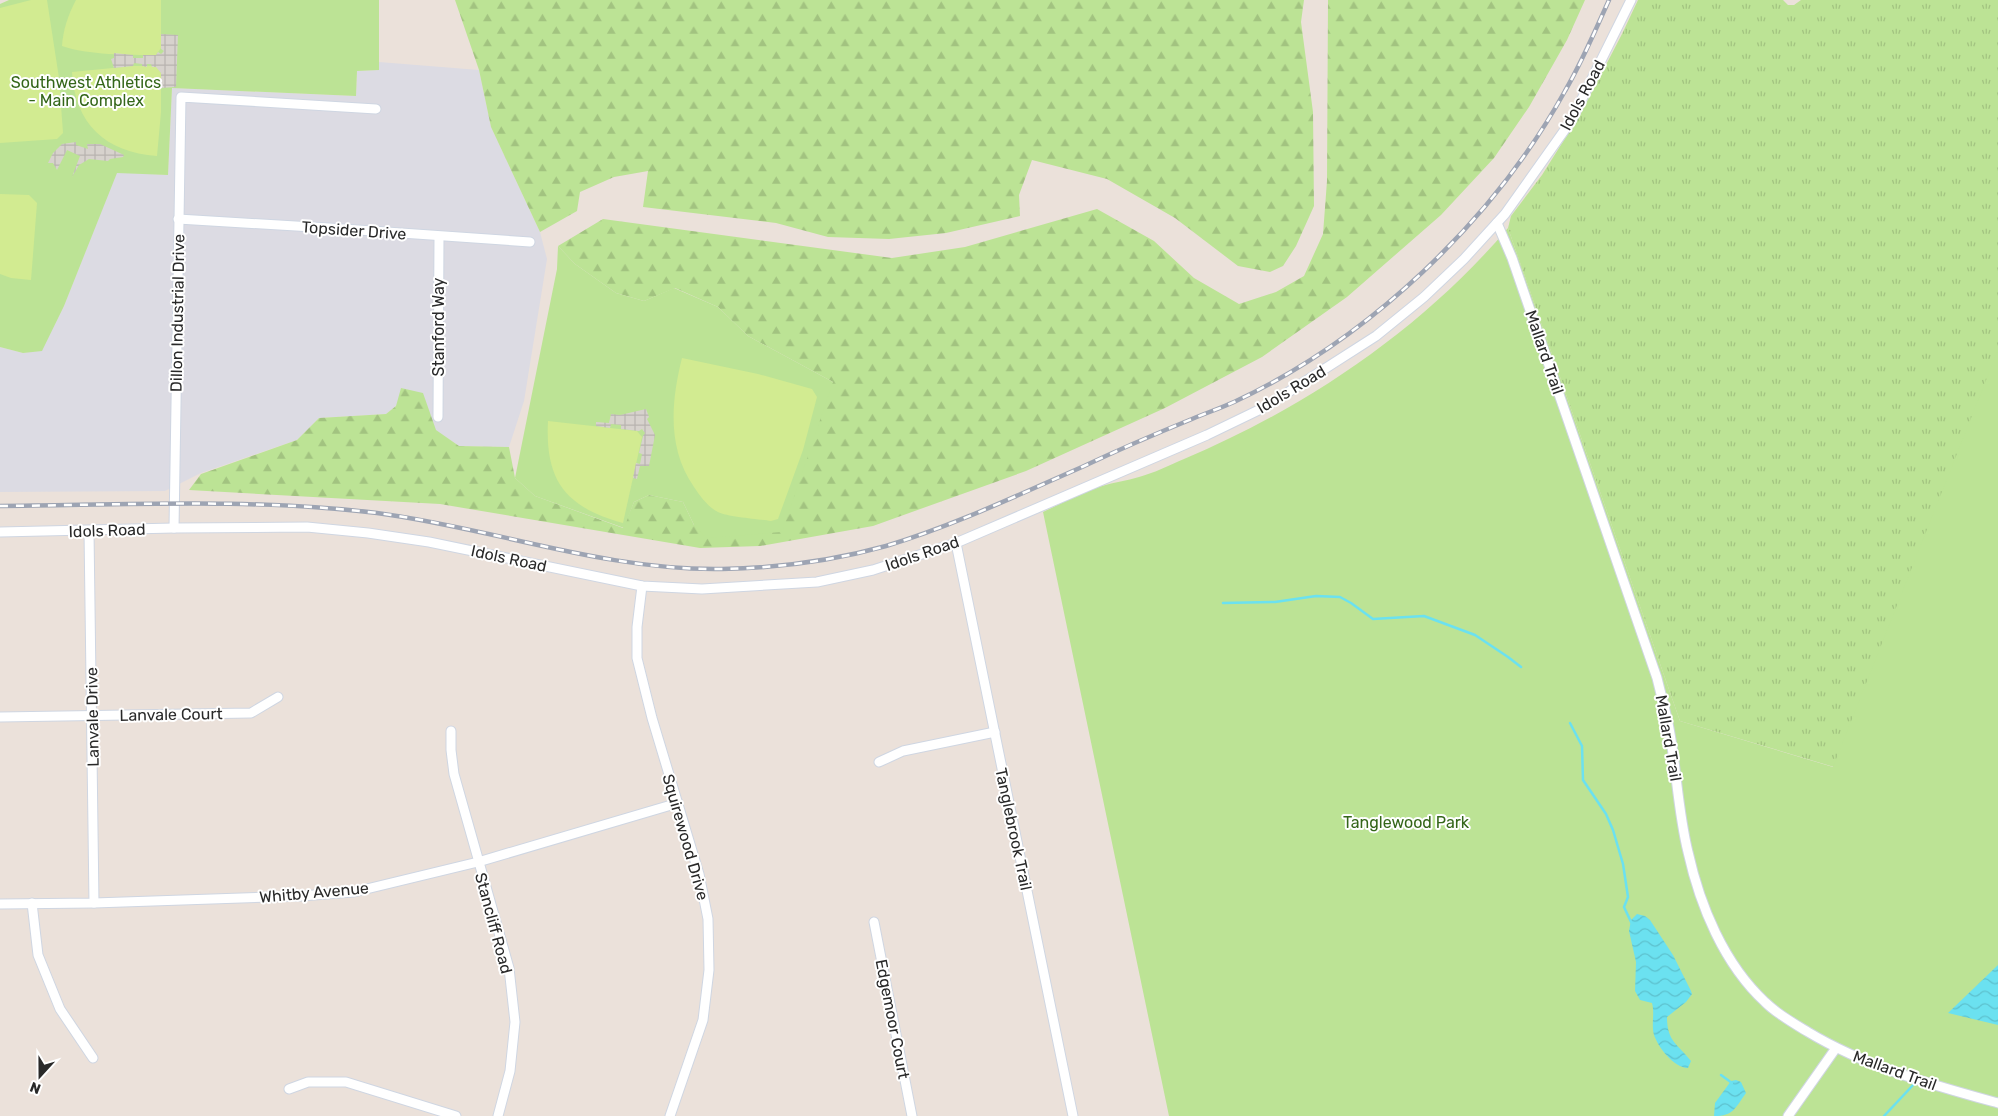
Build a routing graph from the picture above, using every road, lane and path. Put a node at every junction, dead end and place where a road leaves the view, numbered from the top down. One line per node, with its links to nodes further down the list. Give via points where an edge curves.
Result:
1 (1631, 0): 4 (street, Idols Road, via 1571,121)
2 (376, 109): 3 (street, Dillon Industrial Drive, via 181,97)
3 (178, 219): 5 (street, Topsider Drive); 8 (street, Dillon Industrial Drive)
4 (1497, 223): 11 (street, Idols Road, via 1424,297 1376,336 1265,407); 25 (street, Mallard Trail, via 1516,267 1658,678 1671,737 1684,837 1708,914 1734,964 1760,997 1795,1024)
5 (439, 236): 6 (street, Topsider Drive); 7 (street, Stanford Way)
6 (530, 242)
7 (438, 417)
8 (174, 528): 9 (street, Idols Road); 12 (street, Idols Road, via 307,527 368,533 428,542)
9 (89, 530): 10 (street, Idols Road); 14 (street, Lanvale Drive)
10 (0, 532)
11 (956, 543): 12 (street, Idols Road, via 873,570 817,582 702,589); 17 (street, Tanglebrook Trail)
12 (642, 586): 19 (street, Squirewood Drive, via 637,658)
13 (278, 697): 14 (street, Lanvale Court, via 251,713)
14 (92, 716): 15 (street, Lanvale Court); 22 (street, Lanvale Drive)
15 (0, 717)
16 (451, 731): 20 (street, Stancliff Road, via 454,774)
17 (994, 732): 18 (street, via 904,750); 33 (street, Tanglebrook Trail)
18 (879, 762)
19 (678, 803): 20 (street, Whitby Avenue); 31 (street, Squirewood Drive, via 699,874 708,919 709,970 703,1020)
20 (478, 862): 22 (street, Whitby Avenue, via 354,892); 30 (street, Stancliff Road, via 508,968 515,1022 510,1071)
21 (32, 903): 22 (street, Whitby Avenue); 23 (street, Whitby Avenue); 26 (street, via 38,955 60,1009)
22 (94, 903)
23 (0, 904)
24 (874, 922): 32 (street, Edgemoor Court)
25 (1836, 1048): 28 (street, Mallard Trail, via 1895,1072); 34 (street)
26 (93, 1058)
27 (289, 1089): 29 (street, via 308,1082 346,1082)
28 (1998, 1104)
29 (456, 1116)
30 (498, 1116)
31 (670, 1116)
32 (912, 1116)
33 (1073, 1116)
34 (1788, 1116)

